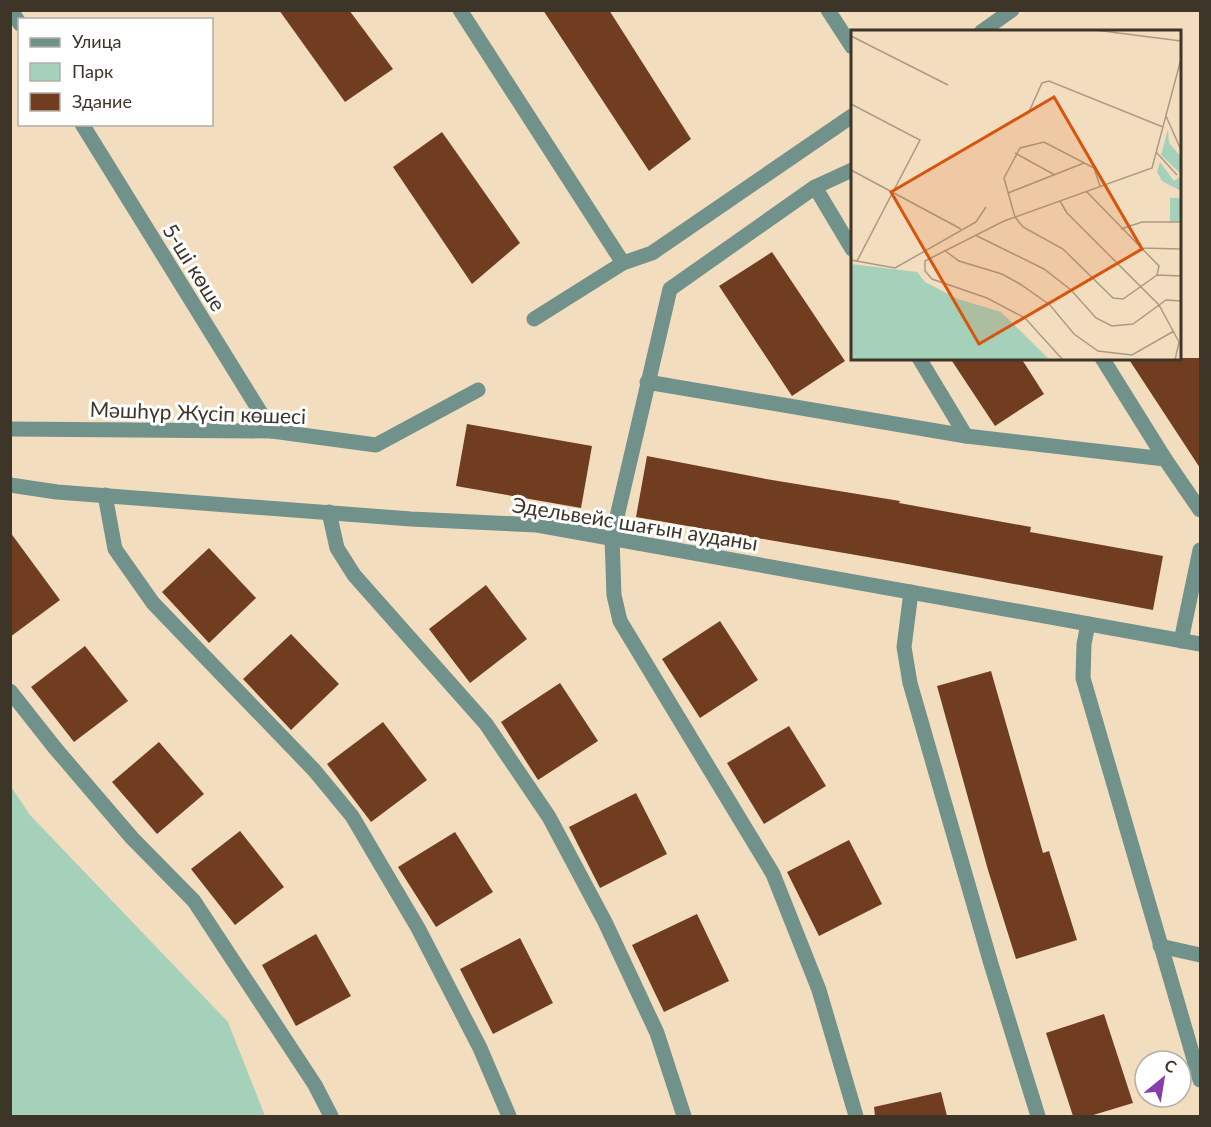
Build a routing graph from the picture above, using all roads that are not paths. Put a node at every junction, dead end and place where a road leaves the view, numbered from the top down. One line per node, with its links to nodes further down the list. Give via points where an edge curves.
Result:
1 (460, 10): 11 (street)
2 (828, 10): 5 (street)
3 (1011, 11): 4 (street)
4 (984, 30)
5 (851, 45)
6 (851, 117): 11 (street, via 652,253)
7 (83, 126): 18 (street, 5-ші көше)
8 (851, 170): 9 (street)
9 (815, 187): 10 (street); 15 (street, via 670,289)
10 (851, 247)
11 (623, 263): 12 (street)
12 (534, 319)
13 (920, 360): 19 (street)
14 (1103, 360): 20 (street)
15 (647, 382): 19 (street); 25 (street)
16 (478, 390): 18 (street, Мәшhүр Жүсіп көшесі, via 376,445)
17 (10, 429): 18 (street, Мәшhүр Жүсіп көшесі)
18 (272, 431)
19 (966, 436): 20 (street)
20 (1165, 459): 23 (street)
21 (10, 485): 22 (street, Эдельвейс шағын ауданы)
22 (105, 495): 24 (street, Эдельвейс шағын ауданы); 36 (street, via 115,549 153,603 314,770 352,816 418,928 480,1048)
23 (1200, 510)
24 (329, 512): 25 (street, Эдельвейс шағын ауданы, via 537,525); 37 (street, via 337,548 354,575 486,724 549,818 605,922 657,1033)
25 (612, 538): 27 (street, Эдельвейс шағын ауданы); 38 (street, via 614,595 620,621 773,874 819,990)
26 (1200, 550): 29 (street)
27 (911, 592): 28 (street, Эдельвейс шағын ауданы); 39 (street, via 904,647 910,683)
28 (1088, 624): 29 (street, Эдельвейс шағын ауданы); 32 (street, via 1083,678)
29 (1181, 641): 30 (street, Эдельвейс шағын ауданы)
30 (1200, 644)
31 (10, 691): 35 (street, via 132,838 194,901 315,1085)
32 (1160, 946): 33 (street); 34 (street)
33 (1200, 955)
34 (1200, 1080)
35 (331, 1116)
36 (509, 1116)
37 (684, 1116)
38 (856, 1116)
39 (1038, 1116)

